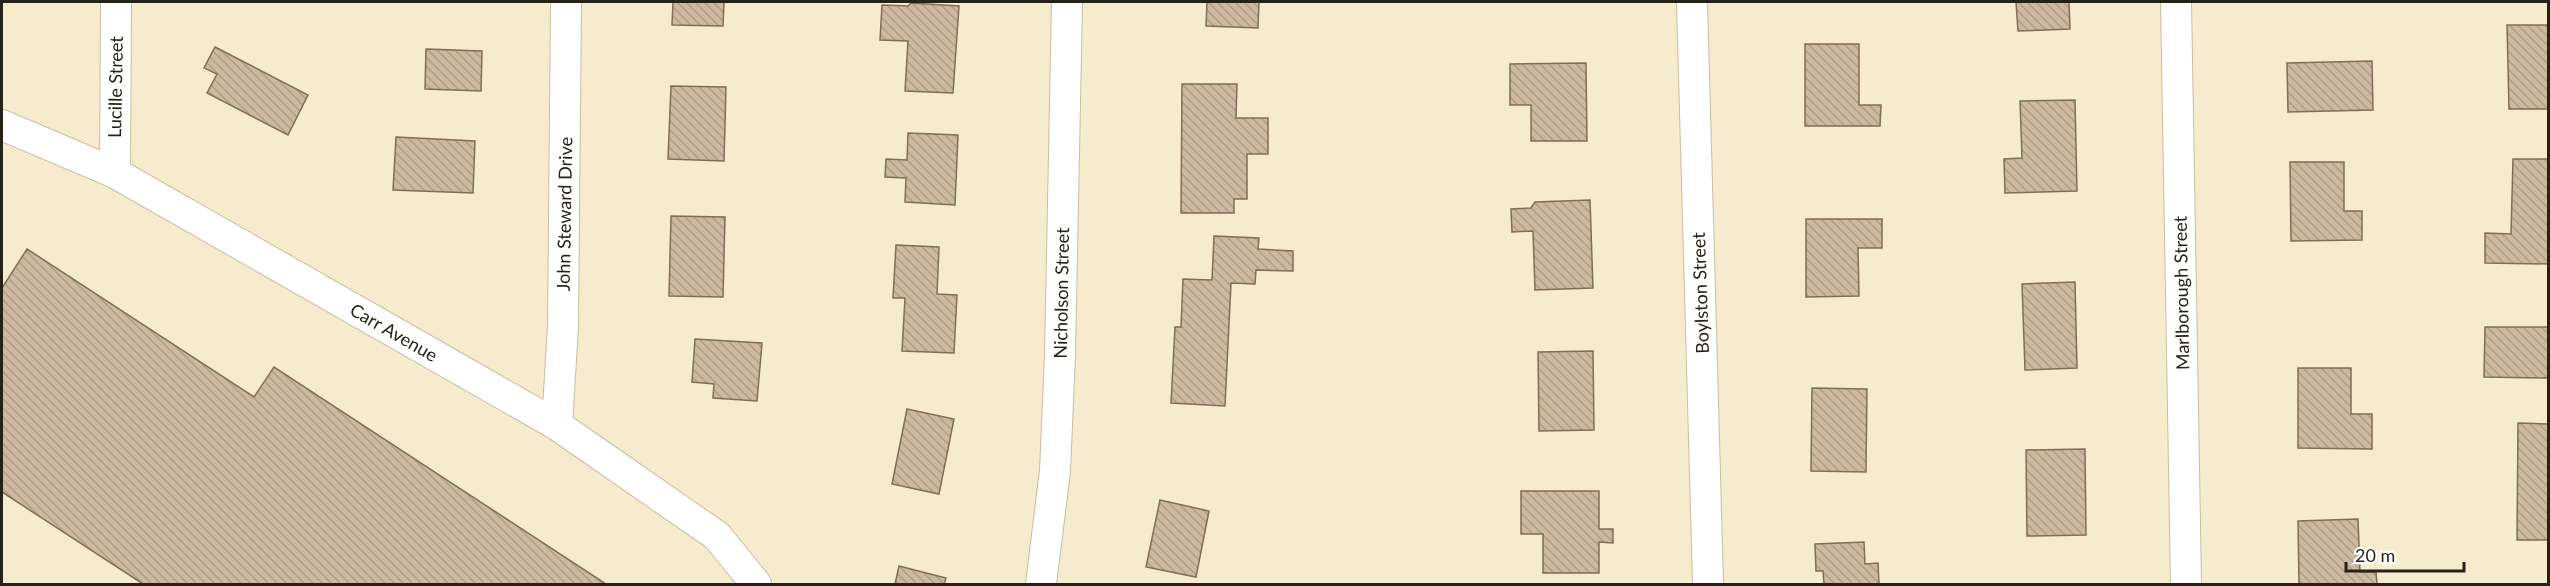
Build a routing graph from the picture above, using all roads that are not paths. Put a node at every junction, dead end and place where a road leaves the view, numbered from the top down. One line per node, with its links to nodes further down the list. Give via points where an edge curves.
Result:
1 (116, 2): 7 (street, Lucille Street)
2 (566, 2): 8 (street, John Steward Drive)
3 (1067, 2): 10 (street, Nicholson Street, via 1056,448)
4 (1692, 2): 11 (street, Boylston Street)
5 (2176, 2): 12 (street, Marlborough Street)
6 (2, 125): 7 (street, Carr Avenue)
7 (115, 173): 8 (street, Carr Avenue)
8 (557, 425): 9 (street, Carr Avenue, via 717,536)
9 (756, 585)
10 (1041, 585)
11 (1708, 585)
12 (2186, 585)

